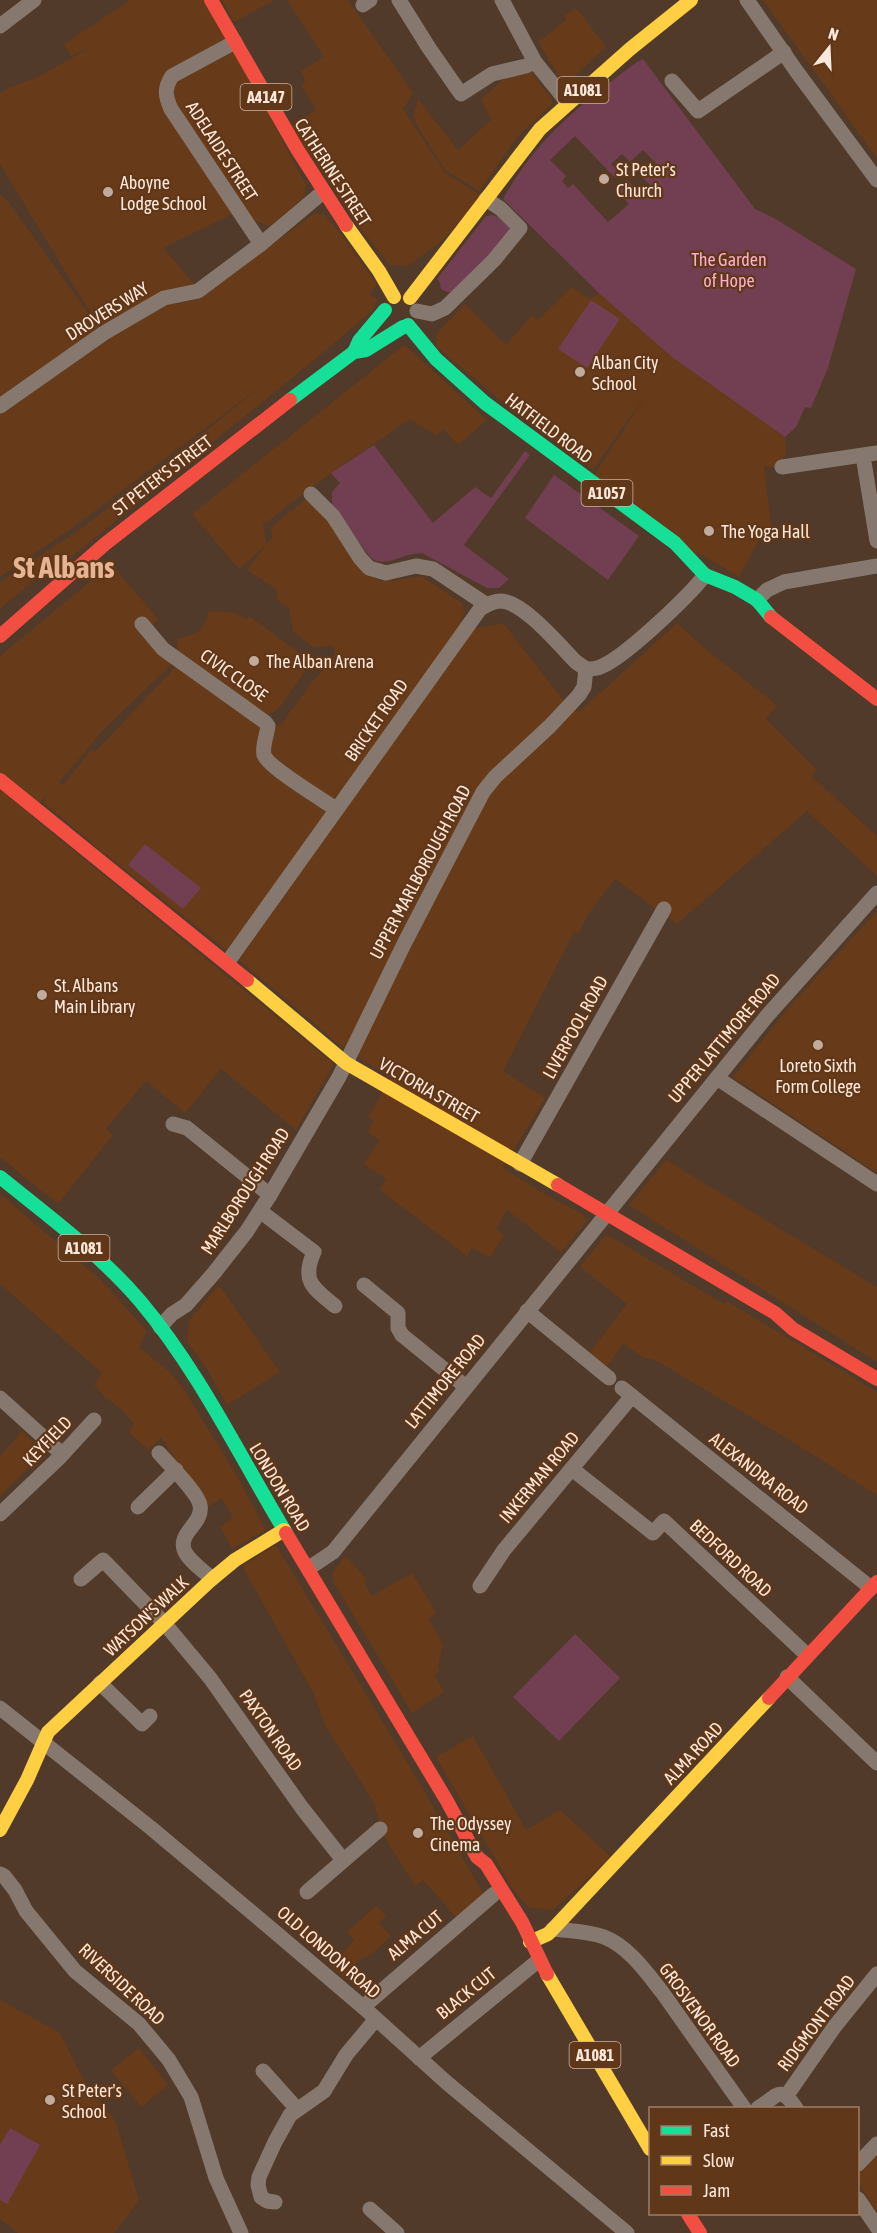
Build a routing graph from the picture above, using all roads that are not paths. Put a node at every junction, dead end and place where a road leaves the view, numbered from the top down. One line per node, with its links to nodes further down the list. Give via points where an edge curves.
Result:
1 (34, 0): 8 (street)
2 (211, 0): 9 (main road, CATHERINE STREET / A4147)
3 (399, 0): 11 (street, via 461,94 492,74)
4 (502, 0): 11 (street)
5 (691, 0): 7 (main road, A1081)
6 (747, 0): 10 (street)
7 (672, 6): 13 (main road, A1081)
8 (0, 26)
9 (235, 42): 15 (main road, CATHERINE STREET / A4147); 17 (street, ADELAIDE STREET, via 172,76 166,96)
10 (784, 52): 12 (street, via 698,111); 14 (street)
11 (535, 62): 13 (street)
12 (672, 81)
13 (568, 103): 16 (main road, A1081, via 540,129)
14 (877, 180)
15 (323, 192): 17 (street, DROVERS WAY); 18 (main road, CATHERINE STREET / A4147)
16 (486, 199): 19 (main road, A1081); 19 (street, via 520,228 445,308 432,314)
17 (261, 244): 23 (street, DROVERS WAY, via 198,291 164,298 104,333)
18 (394, 297): 19 (main road); 20 (main road, A1081)
19 (413, 305): 21 (main road, A1081, via 415,319)
20 (385, 310): 21 (main road, via 390,323); 22 (main road, ST PETER'S STREET / A1081)
21 (406, 326): 22 (main road, ST PETER'S STREET / A1081, via 366,350); 29 (main road, HATFIELD ROAD / A1057, via 466,387 675,543)
22 (354, 352): 33 (main road, ST PETER'S STREET / A1081, via 105,544)
23 (0, 406)
24 (870, 454): 25 (street); 27 (street)
25 (782, 467)
26 (311, 494): 31 (street, via 333,516 369,568 386,573 416,566 433,569)
27 (877, 541)
28 (877, 567): 30 (street, via 784,582)
29 (705, 575): 30 (main road, HATFIELD ROAD / A1057); 34 (street, via 693,591 615,659)
30 (757, 600): 35 (main road, HATFIELD ROAD / A1057, via 767,614)
31 (487, 605): 34 (street, via 503,601 518,606); 37 (street, BRICKET ROAD, via 470,622)
32 (142, 624): 37 (street, CIVIC CLOSE, via 163,649 265,722 266,758)
33 (0, 636)
34 (586, 669): 41 (street, UPPER MARLBOROUGH ROAD, via 579,695 483,792)
35 (877, 699)
36 (0, 780): 40 (main road, VICTORIA STREET)
37 (336, 809): 40 (street, BRICKET ROAD)
38 (877, 893): 42 (street, UPPER LATTIMORE ROAD, via 786,993)
39 (663, 909): 44 (street, LIVERPOOL ROAD)
40 (227, 963): 41 (main road, VICTORIA STREET)
41 (346, 1063): 44 (main road, VICTORIA STREET); 47 (street, MARLBOROUGH ROAD)
42 (717, 1078): 46 (street); 49 (street, UPPER LATTIMORE ROAD)
43 (173, 1124): 47 (street, via 187,1128)
44 (520, 1164): 49 (main road, VICTORIA STREET)
45 (0, 1177): 53 (main road, LONDON ROAD / A1081, via 105,1264)
46 (877, 1184)
47 (270, 1196): 48 (street, MARLBOROUGH ROAD)
48 (260, 1211): 51 (street, via 314,1252 307,1273 310,1282); 53 (street, MARLBOROUGH ROAD, via 207,1281)
49 (608, 1214): 52 (street, LATTIMORE ROAD); 55 (main road, VICTORIA STREET)
50 (364, 1285): 56 (street, via 398,1313 402,1335)
51 (335, 1306)
52 (527, 1311): 54 (street); 56 (street, LATTIMORE ROAD)
53 (160, 1327): 66 (main road, LONDON ROAD / A1081, via 188,1364)
54 (609, 1378)
55 (877, 1379)
56 (466, 1387): 67 (street, LATTIMORE ROAD, via 333,1551)
57 (627, 1392): 62 (street, INKERMAN ROAD); 70 (street, ALEXANDRA ROAD)
58 (0, 1398): 61 (street)
59 (94, 1420): 61 (street, KEYFIELD)
60 (159, 1453): 63 (street)
61 (62, 1454): 65 (street, KEYFIELD)
62 (572, 1469): 71 (street, INKERMAN ROAD, via 504,1550); 73 (street, BEDFORD ROAD, via 653,1533 664,1521)
63 (176, 1470): 64 (street); 69 (street, via 200,1504 199,1519 186,1535 184,1550)
64 (138, 1507)
65 (0, 1514)
66 (284, 1530): 67 (main road, LONDON ROAD / A1081); 69 (main road, WATSON'S WALK)
67 (309, 1568): 82 (main road, LONDON ROAD / A1081)
68 (81, 1579): 72 (street, PAXTON ROAD, via 103,1560)
69 (212, 1579): 72 (main road, WATSON'S WALK)
70 (874, 1585): 73 (main road, ALMA ROAD)
71 (480, 1586)
72 (165, 1624): 75 (main road, WATSON'S WALK); 83 (street, PAXTON ROAD, via 210,1678)
73 (807, 1655): 74 (main road, ALMA ROAD)
74 (787, 1677): 79 (street); 87 (main road, ALMA ROAD)
75 (100, 1683): 77 (street, via 142,1724); 78 (main road, WATSON'S WALK, via 48,1732)
76 (0, 1708): 78 (street, OLD LONDON ROAD)
77 (150, 1716)
78 (45, 1742): 81 (main road, WATSON'S WALK); 91 (street, OLD LONDON ROAD)
79 (877, 1763)
80 (380, 1829): 83 (street)
81 (0, 1830)
82 (477, 1857): 86 (main road, LONDON ROAD / A1081, via 479,1869); 88 (main road, LONDON ROAD / A1081, via 486,1864)
83 (344, 1860): 85 (street)
84 (0, 1874): 108 (street, RIVERSIDE ROAD, via 75,1971 139,2025 169,2060 190,2097 216,2178)
85 (307, 1892)
86 (494, 1894): 88 (main road, LONDON ROAD / A1081, via 512,1925); 91 (street, ALMA CUT)
87 (553, 1929): 88 (main road, ALMA ROAD); 96 (street, GROSVENOR ROAD, via 602,1936 624,1950 650,1976)
88 (530, 1942): 89 (main road, LONDON ROAD / A1081)
89 (539, 1960): 93 (street, BLACK CUT); 101 (main road, LONDON ROAD / A1081)
90 (877, 1974): 95 (street, RIDGMONT ROAD)
91 (363, 2007): 92 (street, OLD LONDON ROAD)
92 (376, 2019): 93 (street, OLD LONDON ROAD); 99 (street, via 346,2055 324,2091)
93 (419, 2058): 110 (street, OLD LONDON ROAD)
94 (262, 2072): 99 (street)
95 (787, 2095): 97 (street, via 778,2094); 98 (street)
96 (743, 2107)
97 (761, 2107)
98 (795, 2107)
99 (297, 2109): 103 (street, via 285,2124 259,2177 258,2191)
100 (877, 2144): 102 (street)
101 (649, 2147)
102 (859, 2163)
103 (263, 2200)
104 (859, 2200): 107 (street)
105 (370, 2209): 109 (street)
106 (689, 2215): 111 (main road)
107 (877, 2227)
108 (241, 2233)
109 (397, 2233)
110 (627, 2233)
111 (700, 2233)

